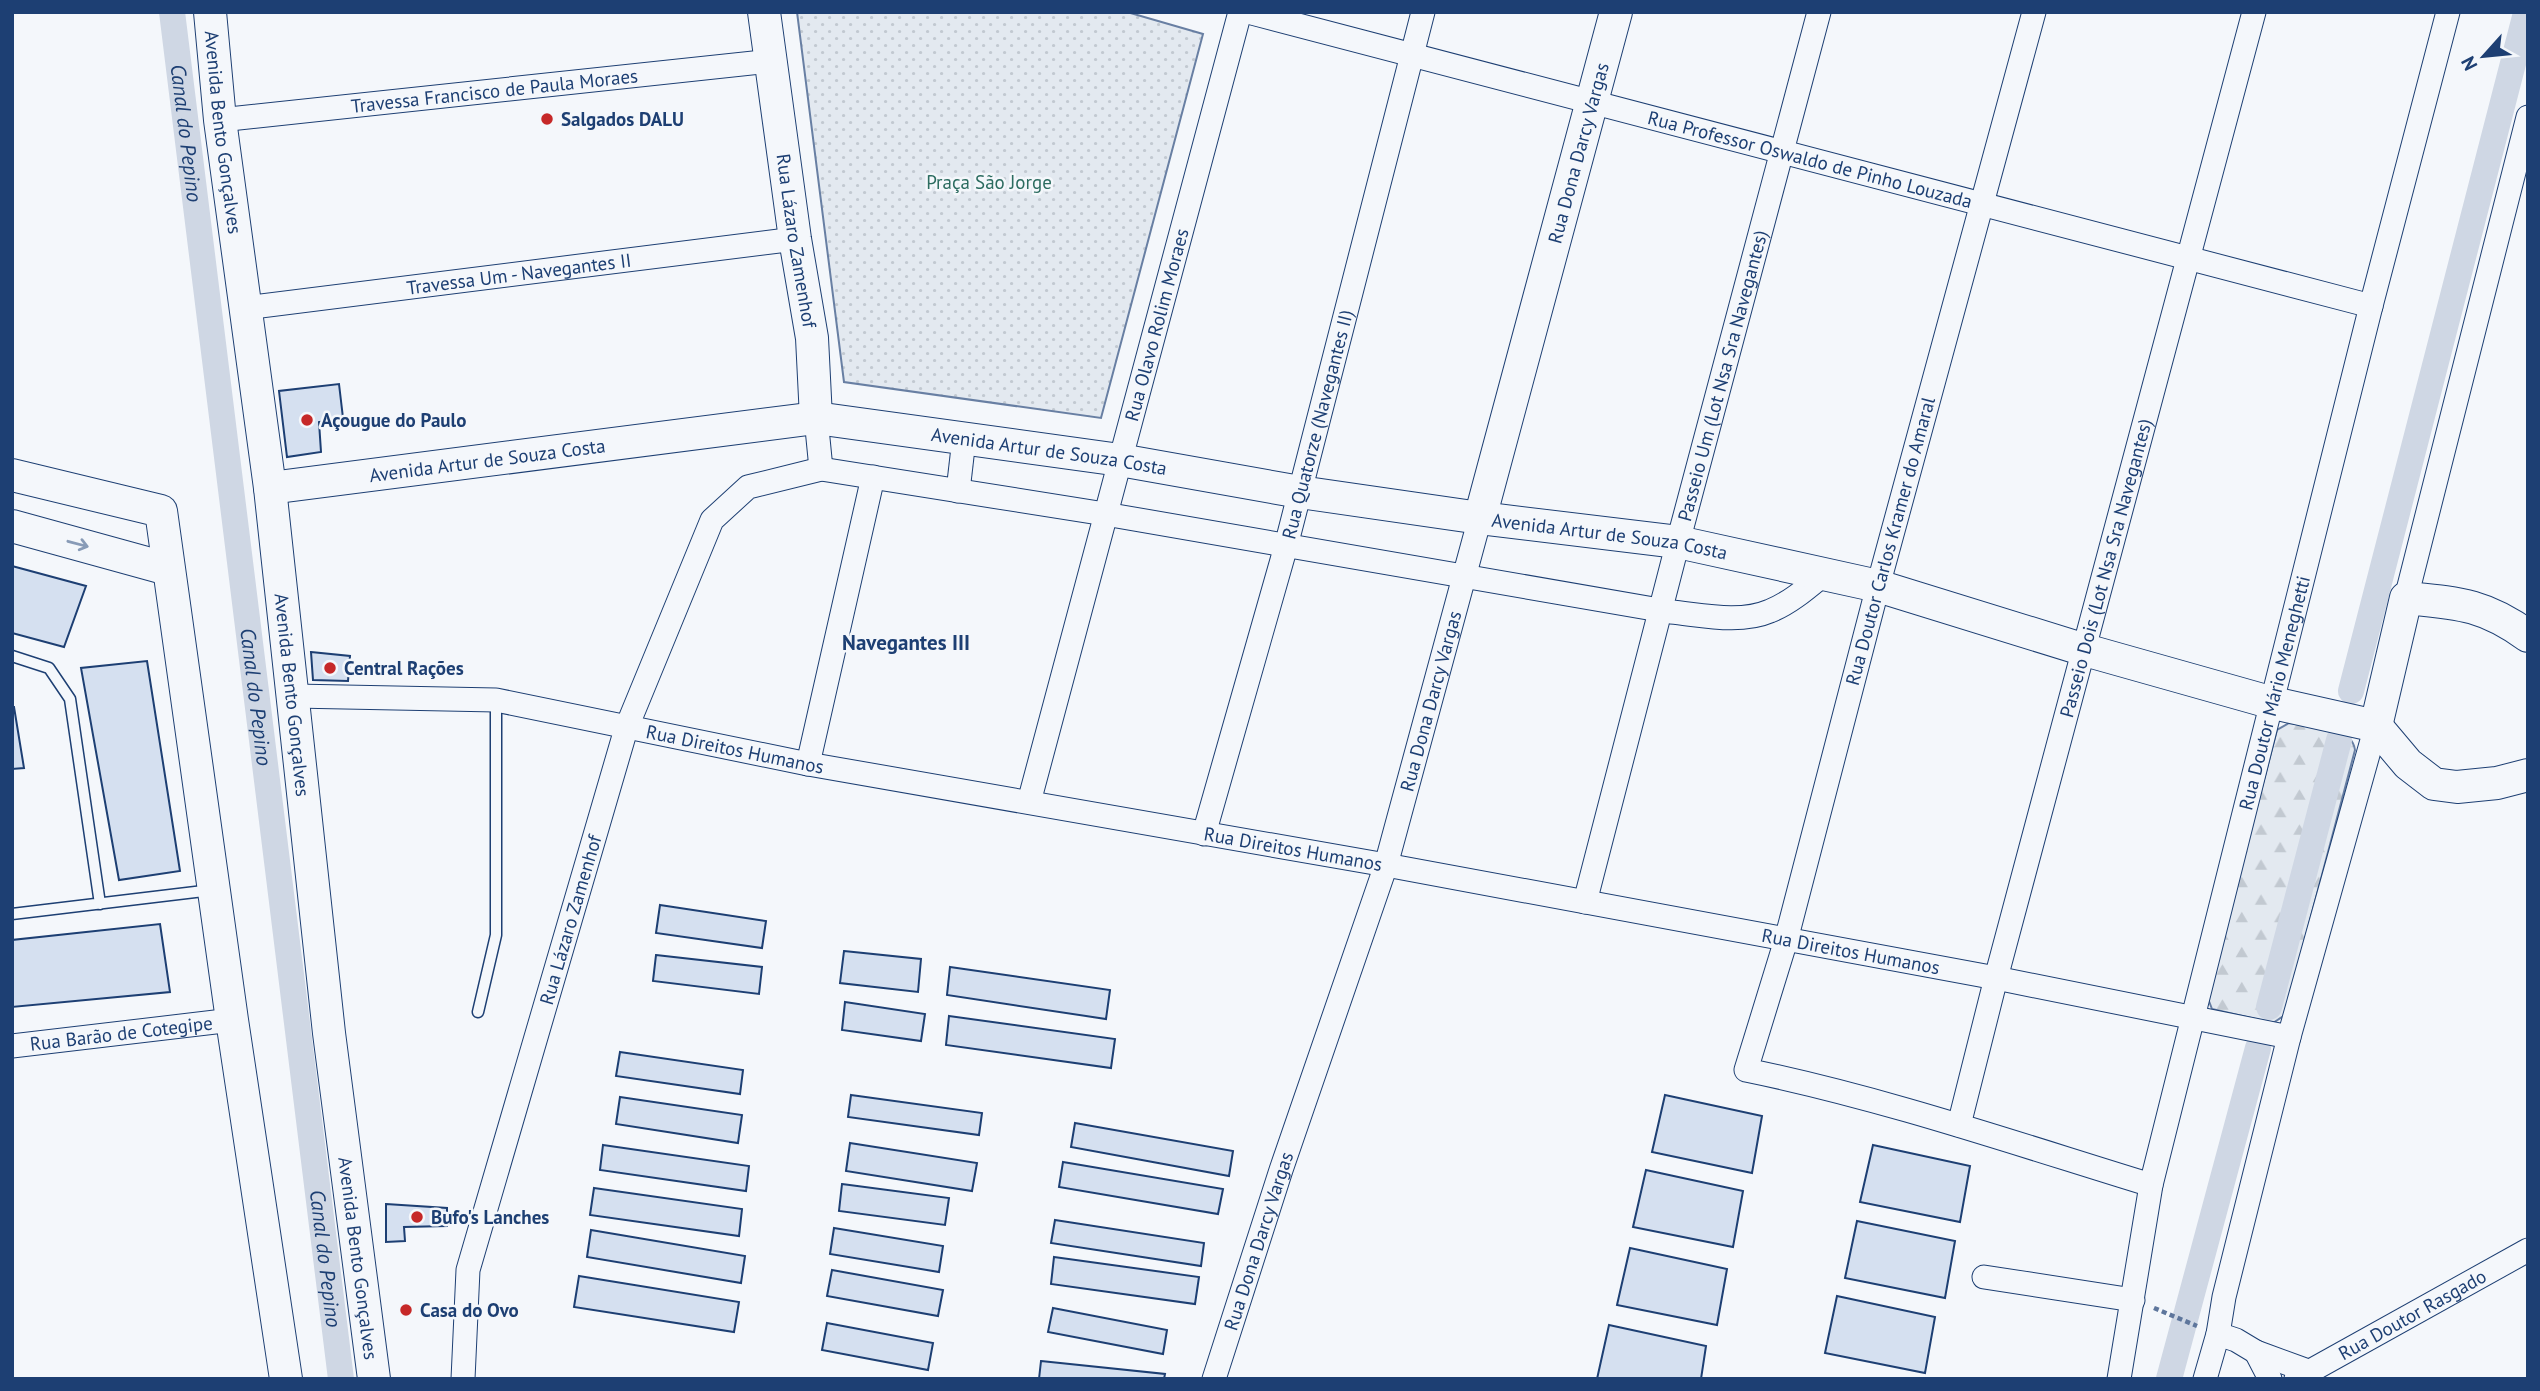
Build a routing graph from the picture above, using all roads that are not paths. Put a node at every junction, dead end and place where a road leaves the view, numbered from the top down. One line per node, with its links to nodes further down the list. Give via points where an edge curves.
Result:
1 (210, 12): 15 (street, Avenida Bento Gonçalves)
2 (764, 12): 12 (street, Rua Lázaro Zamenhof)
3 (1240, 12): 24 (street, Rua Olavo Rolim Moraes)
4 (1248, 12): 11 (street, Rua Professor Oswaldo de Pinho Louzada)
5 (1423, 12): 11 (street, Rua Quatorze (Navegantes II))
6 (1616, 12): 13 (street, Rua Dona Darcy Vargas)
7 (1819, 12): 16 (street, Passeio Um (Lot Nsa Sra Navegantes))
8 (2034, 12): 17 (street, Rua Doutor Carlos Kramer do Amaral)
9 (2254, 12): 19 (street, Passeio Dois (Lot Nsa Sra Navegantes))
10 (2448, 12): 20 (street, Rua Doutor Mário Meneghetti)
11 (1412, 55): 13 (street, Rua Professor Oswaldo de Pinho Louzada); 30 (street, Rua Quatorze (Navegantes II))
12 (771, 61): 15 (street, Travessa Francisco de Paula Moraes); 18 (street, Rua Lázaro Zamenhof)
13 (1592, 102): 16 (street, Rua Professor Oswaldo de Pinho Louzada); 32 (street, Rua Dona Darcy Vargas)
14 (2528, 117): 40 (street)
15 (220, 120): 21 (street, Avenida Bento Gonçalves)
16 (1782, 152): 17 (street, Rua Professor Oswaldo de Pinho Louzada); 34 (street, Passeio Um (Lot Nsa Sra Navegantes))
17 (1981, 204): 19 (street, Rua Professor Oswaldo de Pinho Louzada); 39 (street, Rua Doutor Carlos Kramer do Amaral)
18 (795, 239): 21 (street, Travessa Um - Navegantes II); 22 (street, Rua Lázaro Zamenhof, via 812,338)
19 (2189, 258): 20 (street, Rua Professor Oswaldo de Pinho Louzada); 42 (street, Passeio Dois (Lot Nsa Sra Navegantes))
20 (2371, 306): 46 (street, Rua Doutor Mário Meneghetti)
21 (245, 308): 28 (street, Avenida Bento Gonçalves)
22 (816, 418): 23 (street, Avenida Artur de Souza Costa); 25 (street, Rua Lázaro Zamenhof); 28 (street, Avenida Artur de Souza Costa)
23 (964, 439): 24 (street, Avenida Artur de Souza Costa); 29 (street)
24 (1119, 460): 30 (street, Avenida Artur de Souza Costa); 31 (street, Rua Olavo Rolim Moraes)
25 (821, 469): 27 (street); 48 (street, Rua Lázaro Zamenhof, via 748,487 712,520)
26 (12, 475): 36 (street, via 161,511)
27 (873, 477): 29 (street); 49 (street)
28 (270, 488): 44 (street, Avenida Bento Gonçalves)
29 (958, 491): 31 (street)
30 (1300, 492): 32 (street, Avenida Artur de Souza Costa); 35 (street, Rua Quatorze (Navegantes II))
31 (1105, 514): 35 (street); 51 (street, Rua Olavo Rolim Moraes)
32 (1480, 518): 34 (street, Avenida Artur de Souza Costa); 38 (street, Rua Dona Darcy Vargas)
33 (12, 526): 36 (street, one-way to 36)
34 (1678, 542): 37 (street, Avenida Artur de Souza Costa); 55 (street, Passeio Um (Lot Nsa Sra Navegantes))
35 (1286, 546): 38 (street); 52 (street, Rua Quatorze (Navegantes II))
36 (168, 569): 54 (street)
37 (1824, 574): 38 (street, via 1767,613 1734,618 1671,612); 39 (street, Avenida Artur de Souza Costa)
38 (1464, 577): 53 (street, Rua Dona Darcy Vargas)
39 (1878, 586): 42 (street, Avenida Artur de Souza Costa); 58 (street, Rua Doutor Carlos Kramer do Amaral)
40 (2406, 598): 41 (street, via 2464,604 2505,619); 47 (street)
41 (2528, 636)
42 (2085, 650): 46 (street, Avenida Artur de Souza Costa); 59 (street, Passeio Dois (Lot Nsa Sra Navegantes))
43 (12, 656): 56 (lane, via 49,668 70,699)
44 (294, 696): 45 (street, Rua Direitos Humanos); 74 (street, Avenida Bento Gonçalves, via 329,1032)
45 (496, 700): 48 (street, Rua Direitos Humanos); 60 (lane, via 496,935)
46 (2273, 703): 47 (street, Avenida Artur de Souza Costa); 61 (street, Rua Doutor Mário Meneghetti)
47 (2376, 726): 50 (street, via 2408,764 2434,784 2457,787); 63 (street)
48 (625, 729): 49 (street, Rua Direitos Humanos); 75 (street, Rua Lázaro Zamenhof, via 468,1270)
49 (808, 764): 51 (street, Rua Direitos Humanos)
50 (2528, 775)
51 (1028, 802): 52 (street, Rua Direitos Humanos)
52 (1204, 834): 53 (street, Rua Direitos Humanos)
53 (1386, 865): 55 (street, Rua Direitos Humanos); 76 (street, Rua Dona Darcy Vargas)
54 (214, 889): 56 (lane); 62 (street)
55 (1585, 902): 58 (street, Rua Direitos Humanos)
56 (100, 904): 57 (lane)
57 (12, 914)
58 (1786, 940): 59 (street, Rua Direitos Humanos); 65 (street, Rua Doutor Carlos Kramer do Amaral, via 1746,1070)
59 (1996, 978): 61 (street, Rua Direitos Humanos); 65 (street, Passeio Dois (Lot Nsa Sra Navegantes))
60 (478, 1012)
61 (2194, 1017): 63 (street, Rua Direitos Humanos); 66 (street, Rua Doutor Mário Meneghetti)
62 (232, 1020): 64 (street, Rua Barão de Cotegipe); 73 (street)
63 (2289, 1037): 70 (street)
64 (12, 1046)
65 (1959, 1125): 66 (street)
66 (2151, 1185): 69 (street, Rua Doutor Mário Meneghetti)
67 (2528, 1250): 72 (street, Rua Doutor Rasgado)
68 (1984, 1277): 69 (street)
69 (2133, 1300): 77 (street, Rua Doutor Mário Meneghetti)
70 (2218, 1334): 71 (street); 78 (street)
71 (2256, 1352): 72 (street); 79 (street)
72 (2305, 1376)
73 (286, 1379)
74 (374, 1379)
75 (463, 1379)
76 (1214, 1379)
77 (2119, 1379)
78 (2205, 1379)
79 (2270, 1379)

